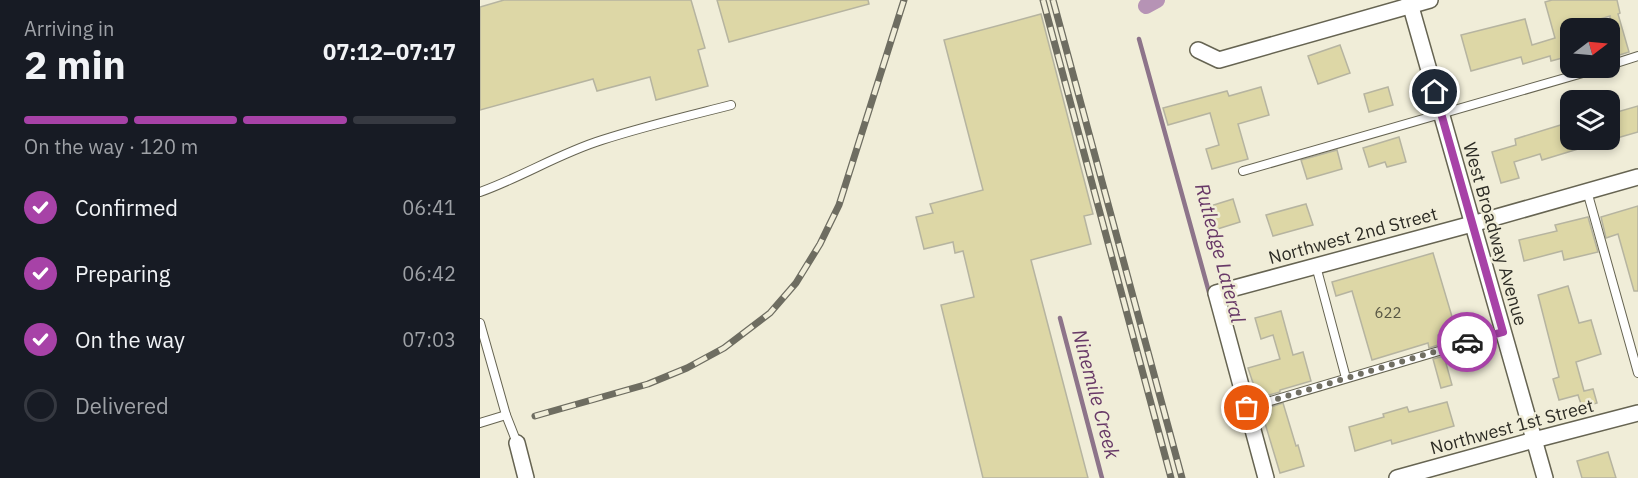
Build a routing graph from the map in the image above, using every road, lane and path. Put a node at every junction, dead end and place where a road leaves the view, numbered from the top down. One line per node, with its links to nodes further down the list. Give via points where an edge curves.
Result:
1 (1430, 0): 2 (street)
2 (1409, 3): 3 (street, via 1219,60); 8 (street, West Broadway Avenue)
3 (1198, 50)
4 (1638, 56): 5 (lane)
5 (1620, 62)
6 (1565, 78): 8 (lane)
7 (731, 105): 12 (lane, via 602,140)
8 (1441, 114): 9 (lane); 13 (street, West Broadway Avenue)
9 (1242, 171)
10 (1638, 177): 11 (street, Northwest 2nd Street)
11 (1587, 191): 13 (street, Northwest 2nd Street); 17 (lane)
12 (480, 192)
13 (1472, 224): 14 (street, Northwest 2nd Street); 16 (street, West Broadway Avenue)
14 (1316, 266): 18 (lane); 19 (street, Northwest 2nd Street, via 1216,293)
15 (480, 322): 21 (lane)
16 (1503, 332): 18 (lane); 23 (street, West Broadway Avenue)
17 (1638, 373)
18 (1346, 378): 19 (lane)
19 (1247, 408): 26 (street)
20 (1638, 413): 23 (street, Northwest 1st Street)
21 (506, 415): 22 (lane); 24 (lane)
22 (480, 423)
23 (1534, 440): 27 (street, Northwest 1st Street); 28 (street, West Broadway Avenue)
24 (517, 443): 25 (street)
25 (526, 478)
26 (1266, 478)
27 (1397, 478)
28 (1545, 478)

